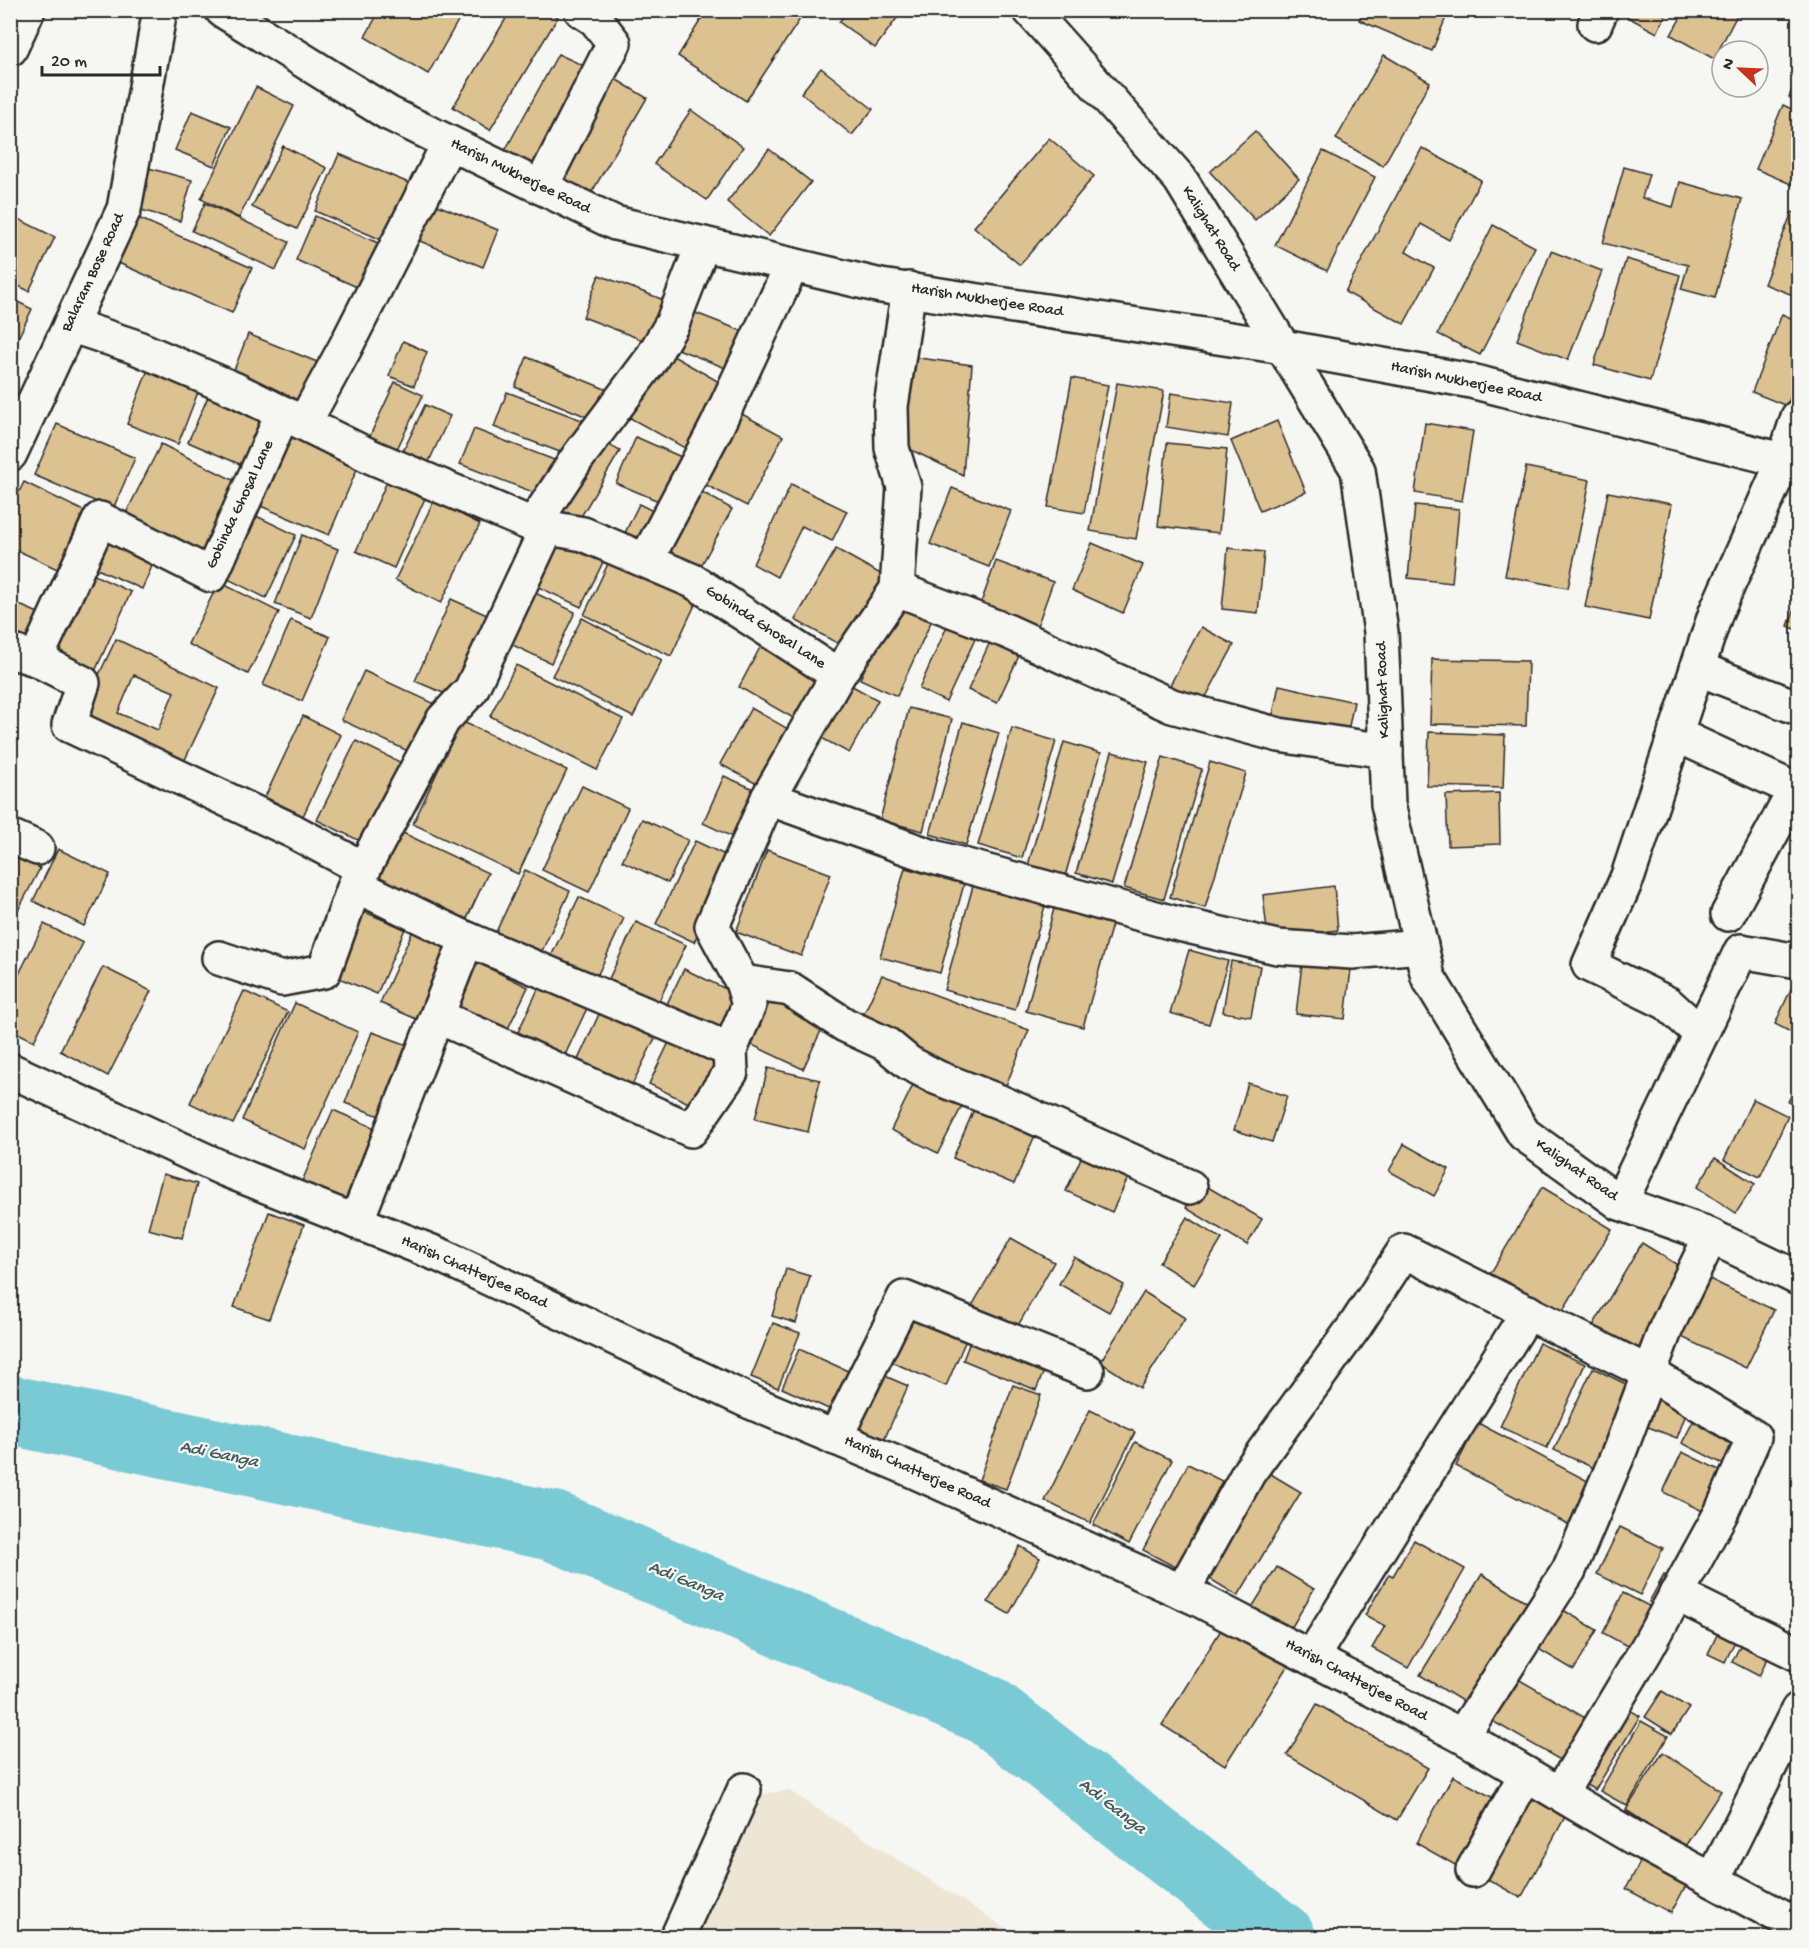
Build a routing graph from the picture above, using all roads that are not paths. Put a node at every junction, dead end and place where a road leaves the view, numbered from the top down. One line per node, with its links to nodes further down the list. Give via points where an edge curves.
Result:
1 (28, 10): 6 (street)
2 (160, 10): 12 (street, Balaram Bose Road, via 124,209)
3 (222, 10): 7 (street, Harish Mukherjee Road, via 388,113)
4 (581, 10): 8 (street, via 595,19 614,43)
5 (1030, 10): 13 (street, Kalighat Road, via 1179,179)
6 (10, 50)
7 (449, 143): 8 (street, Harish Mukherjee Road); 15 (street, via 345,348)
8 (541, 187): 9 (street, Harish Mukherjee Road, via 615,223)
9 (703, 244): 10 (street, Harish Mukherjee Road); 18 (street, via 672,324 650,361 578,457)
10 (792, 265): 11 (street, Harish Mukherjee Road); 19 (street, via 716,428)
11 (909, 289): 13 (street, Harish Mukherjee Road); 20 (street, via 891,406 892,448 904,487)
12 (70, 325): 15 (street, Gobinda Ghosal Lane, via 133,346); 16 (street, Balaram Bose Road)
13 (1283, 347): 17 (street, Harish Mukherjee Road, via 1471,381); 26 (street, Kalighat Road, via 1358,470 1381,632)
14 (1798, 417): 17 (street)
15 (293, 418): 18 (street, Gobinda Ghosal Lane, via 372,457); 21 (street, Gobinda Ghosal Lane, via 211,575 100,519)
16 (10, 454)
17 (1791, 462): 22 (street, via 1716,612)
18 (540, 526): 19 (street, Gobinda Ghosal Lane, via 583,534); 29 (street, via 471,690 443,720)
19 (646, 560): 23 (street, Gobinda Ghosal Lane, via 693,581)
20 (897, 589): 23 (street, Gobinda Ghosal Lane); 26 (street, via 1009,632 1172,706 1279,735)
21 (23, 655): 29 (street, via 83,683 69,725 293,831)
22 (1697, 668): 24 (street); 25 (street)
23 (838, 675): 28 (street)
24 (1798, 708)
25 (1675, 734): 27 (street); 37 (street, via 1628,876 1589,965 1667,1003)
26 (1386, 751): 32 (street, Kalighat Road, via 1388,804)
27 (1797, 790): 30 (street)
28 (768, 798): 32 (street, via 930,856 1277,947 1352,952); 35 (street, via 712,926)
29 (360, 877): 31 (street); 33 (street, via 324,971 282,978)
30 (1728, 914)
31 (467, 939): 36 (street); 38 (street)
32 (1421, 946): 41 (street, Kalighat Road, via 1428,977 1524,1134)
33 (219, 958)
34 (1798, 961): 37 (street, via 1741,951)
35 (742, 982): 38 (street, via 749,1005); 40 (street, via 790,989 844,1025 886,1044 909,1063 938,1078)
36 (437, 1016): 38 (street, via 691,1130 731,1072); 42 (street)
37 (1701, 1034): 41 (street)
38 (730, 1050)
39 (10, 1071): 42 (street, Harish Chatterjee Road, via 225,1169)
40 (1190, 1187)
41 (1620, 1203): 43 (street, Kalighat Road)
42 (356, 1222): 48 (street, Harish Chatterjee Road, via 442,1256)
43 (1711, 1236): 44 (street, Kalighat Road); 47 (street, via 1666,1328)
44 (1796, 1268)
45 (1528, 1312): 47 (street); 49 (street, via 1404,1251 1249,1472); 52 (street)
46 (1087, 1371): 48 (street, via 904,1298)
47 (1649, 1373): 50 (street, via 1754,1437 1722,1513); 54 (street, via 1569,1570)
48 (835, 1438): 49 (street, Harish Chatterjee Road)
49 (1182, 1592): 52 (street, Harish Chatterjee Road)
50 (1676, 1594): 51 (street); 57 (street)
51 (1798, 1654)
52 (1311, 1658): 54 (street, Harish Chatterjee Road)
53 (1798, 1710): 59 (street)
54 (1462, 1736): 55 (street, Harish Chatterjee Road)
55 (1526, 1774): 57 (street, Harish Chatterjee Road); 58 (street)
56 (744, 1790): 61 (street)
57 (1560, 1794): 59 (street, Harish Chatterjee Road)
58 (1473, 1870)
59 (1713, 1880): 60 (street, Harish Chatterjee Road)
60 (1776, 1925)
61 (677, 1938)

